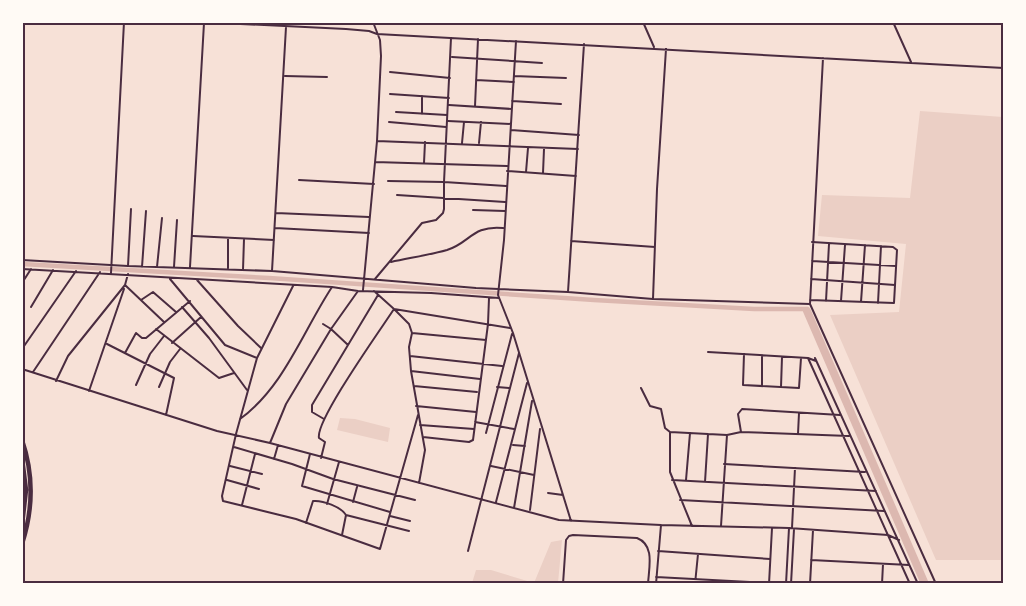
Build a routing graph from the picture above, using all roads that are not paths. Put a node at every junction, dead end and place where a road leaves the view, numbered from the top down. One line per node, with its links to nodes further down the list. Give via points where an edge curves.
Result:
1 (124, 22): 102 (street)
2 (199, 22): 6 (street)
3 (373, 22): 8 (street)
4 (643, 22): 13 (street)
5 (893, 22): 19 (street)
6 (204, 23): 7 (street); 85 (street)
7 (286, 27): 8 (street, via 358,29); 23 (street)
8 (377, 34): 9 (street); 49 (street, via 381,46)
9 (451, 38): 10 (street); 15 (street)
10 (478, 39): 11 (street); 17 (street)
11 (516, 41): 12 (street); 18 (street)
12 (584, 44): 13 (street); 48 (street)
13 (655, 48): 14 (street)
14 (666, 49): 16 (street); 95 (street)
15 (451, 57): 17 (street); 26 (street)
16 (823, 58): 19 (street); 90 (street)
17 (477, 59): 18 (street); 28 (street)
18 (516, 61): 20 (street); 24 (street)
19 (911, 62): 21 (street)
20 (542, 63)
21 (1004, 68)
22 (390, 72): 26 (street)
23 (284, 76): 25 (street); 78 (street)
24 (514, 76): 27 (street); 29 (street)
25 (327, 77)
26 (450, 78): 32 (street)
27 (567, 78)
28 (476, 80): 29 (street); 36 (street)
29 (514, 82): 33 (street)
30 (390, 94): 31 (street)
31 (423, 96): 32 (street); 39 (street)
32 (449, 98): 35 (street)
33 (513, 101): 34 (street); 37 (street)
34 (561, 104)
35 (448, 105): 36 (street); 40 (street)
36 (475, 106): 37 (street)
37 (512, 109): 45 (street)
38 (396, 112): 39 (street)
39 (422, 114): 40 (street)
40 (447, 116): 41 (street)
41 (447, 121): 43 (street); 46 (street)
42 (389, 122): 46 (street)
43 (464, 122): 44 (street); 52 (street)
44 (481, 122): 45 (street); 53 (street)
45 (511, 124): 47 (street)
46 (447, 127): 51 (street)
47 (511, 130): 48 (street); 54 (street)
48 (579, 135): 57 (street)
49 (377, 141): 50 (street); 58 (street)
50 (425, 142): 51 (street); 59 (street)
51 (447, 142): 52 (street); 60 (street)
52 (462, 144): 53 (street)
53 (479, 145): 54 (street)
54 (510, 146): 55 (street); 61 (street)
55 (528, 147): 56 (street); 63 (street)
56 (544, 148): 57 (street); 64 (street)
57 (578, 149): 65 (street)
58 (375, 162): 59 (street); 69 (street)
59 (424, 163): 60 (street)
60 (446, 164): 61 (street); 68 (street)
61 (507, 166): 62 (street)
62 (507, 171): 63 (street); 70 (street)
63 (526, 172): 64 (street)
64 (543, 173): 65 (street)
65 (576, 176): 89 (street)
66 (299, 180): 69 (street)
67 (388, 181): 68 (street)
68 (444, 183): 70 (street); 72 (street)
69 (374, 184): 79 (street)
70 (506, 186): 73 (street)
71 (397, 195): 72 (street)
72 (445, 198): 73 (street); 98 (street, via 441,216 422,223)
73 (505, 202): 77 (street)
74 (131, 209): 104 (street)
75 (473, 210): 77 (street)
76 (146, 211): 106 (street)
77 (505, 211): 83 (street)
78 (276, 213): 79 (street); 82 (street)
79 (370, 217): 84 (street)
80 (162, 218): 107 (street)
81 (177, 220): 108 (street)
82 (275, 228): 84 (street); 88 (street)
83 (504, 228): 98 (street, via 482,229 450,250); 134 (street)
84 (369, 233): 121 (street)
85 (192, 236): 86 (street); 109 (street)
86 (228, 238): 87 (street); 111 (street)
87 (244, 238): 88 (street); 114 (street)
88 (274, 240): 116 (street)
89 (571, 241): 95 (street); 138 (street)
90 (812, 242): 91 (street); 97 (street)
91 (829, 244): 92 (street); 99 (street)
92 (845, 245): 93 (street); 100 (street)
93 (865, 245): 94 (street); 101 (street)
94 (880, 246): 103 (street); 105 (street, via 896,248)
95 (655, 247): 142 (street)
96 (22, 260): 102 (street)
97 (812, 261): 99 (street); 124 (street)
98 (391, 262): 123 (street)
99 (828, 262): 100 (street); 125 (street)
100 (844, 263): 101 (street); 126 (street)
101 (863, 264): 103 (street); 127 (street)
102 (111, 265): 104 (street); 118 (street)
103 (879, 265): 105 (street); 129 (street)
104 (128, 266): 106 (street)
105 (896, 266): 131 (street)
106 (142, 267): 107 (street)
107 (157, 267): 108 (street)
108 (174, 267): 109 (street)
109 (190, 267): 111 (street)
110 (22, 268): 112 (street)
111 (228, 268): 114 (street)
112 (31, 269): 113 (street); 128 (street)
113 (53, 270): 115 (street); 150 (street)
114 (243, 270): 116 (street)
115 (76, 271): 117 (street); 172 (street)
116 (272, 271): 121 (street)
117 (100, 272): 118 (street); 189 (street)
118 (111, 273): 119 (street)
119 (128, 274): 120 (street); 130 (street)
120 (169, 277): 122 (street); 144 (street)
121 (365, 277): 123 (street); 135 (street)
122 (196, 279): 132 (street); 171 (street)
123 (375, 279): 134 (street)
124 (811, 279): 125 (street); 146 (street)
125 (828, 279): 126 (street); 145 (street)
126 (843, 280): 127 (street); 147 (street)
127 (862, 282): 129 (street); 148 (street)
128 (22, 283)
129 (878, 283): 131 (street); 149 (street)
130 (125, 285): 143 (street); 169 (street); 193 (street, via 68,357)
131 (895, 285): 149 (street, via 894,303)
132 (293, 286): 133 (street); 171 (street)
133 (332, 287): 136 (street); 214 (street, via 278,378)
134 (499, 288): 138 (street); 141 (street)
135 (363, 289): 136 (street); 137 (street)
136 (358, 291): 162 (street)
137 (374, 291): 139 (street); 140 (street)
138 (568, 291): 142 (street)
139 (378, 295): 152 (street); 170 (street)
140 (489, 297): 141 (street); 158 (street)
141 (499, 297): 160 (street)
142 (653, 299): 146 (street)
143 (141, 300): 153 (street, via 153,292); 155 (street)
144 (190, 301): 151 (street); 154 (street)
145 (826, 301): 146 (street); 147 (street)
146 (810, 302): 330 (street)
147 (841, 302): 148 (street)
148 (861, 302): 149 (street)
149 (878, 303)
150 (31, 307)
151 (182, 307): 153 (street); 156 (street)
152 (394, 309): 158 (street); 164 (street, via 409,324); 215 (street)
153 (176, 312): 155 (street)
154 (202, 316): 156 (street); 159 (street)
155 (164, 322): 161 (street)
156 (194, 322): 163 (street); 168 (street)
157 (323, 324): 162 (street)
158 (488, 324): 160 (street); 167 (street)
159 (209, 325): 163 (street); 181 (street, via 225,345)
160 (510, 328): 165 (street)
161 (156, 329): 166 (street); 175 (street, via 144,339 136,333)
162 (331, 329): 170 (street); 235 (street, via 286,404)
163 (202, 330): 191 (street)
164 (411, 333): 167 (street); 179 (street)
165 (513, 333): 176 (street); 186 (street)
166 (164, 336): 168 (street); 184 (street)
167 (486, 340): 185 (street)
168 (172, 343): 173 (street)
169 (107, 344): 175 (street); 204 (street)
170 (348, 345): 215 (street, via 311,407 314,414)
171 (261, 348): 181 (street)
172 (22, 349)
173 (180, 349): 190 (street); 191 (street, via 219,378)
174 (708, 352): 177 (street)
175 (125, 353): 184 (street)
176 (519, 353): 194 (street); 201 (street)
177 (744, 354): 178 (street); 197 (street, via 743,385)
178 (762, 355): 180 (street); 197 (street)
179 (410, 356): 185 (street); 188 (street)
180 (782, 357): 182 (street); 200 (street)
181 (256, 358): 203 (street)
182 (801, 358): 183 (street); 200 (street, via 799,388)
183 (808, 358): 212 (street); 213 (street, via 815,359)
184 (145, 364): 190 (street); 195 (street)
185 (482, 364): 186 (street); 192 (street)
186 (502, 366): 199 (street)
187 (22, 369): 189 (street)
188 (411, 371): 192 (street); 196 (street)
189 (33, 373): 193 (street)
190 (165, 373): 198 (street); 210 (street, via 175,380)
191 (234, 373): 203 (street)
192 (480, 378): 205 (street)
193 (56, 381): 204 (street)
194 (528, 382): 206 (street); 222 (street)
195 (136, 386)
196 (414, 386): 205 (street); 207 (street)
197 (762, 386): 200 (street)
198 (159, 387)
199 (497, 387): 201 (street); 217 (street)
200 (781, 387)
201 (510, 388): 219 (street)
202 (641, 388): 223 (street, via 650,406 661,409 665,428)
203 (247, 390): 214 (street)
204 (89, 391): 210 (street)
205 (478, 393): 208 (street)
206 (532, 398): 220 (street); 238 (street)
207 (416, 406): 208 (street); 211 (street)
208 (476, 412): 216 (street)
209 (799, 412): 212 (street); 224 (street, via 740,410); 229 (street)
210 (166, 415): 227 (street)
211 (418, 415): 218 (street); 259 (street)
212 (833, 415): 213 (street); 231 (street)
213 (841, 416): 232 (street)
214 (240, 419): 227 (street)
215 (324, 419): 243 (street, via 318,434 325,442)
216 (475, 422): 217 (street); 221 (street)
217 (488, 424): 219 (street); 225 (street)
218 (420, 425): 221 (street); 233 (street)
219 (500, 426): 222 (street); 248 (street)
220 (541, 426): 257 (street); 276 (street)
221 (474, 429): 233 (street, via 471,442)
222 (515, 429): 236 (street)
223 (670, 432): 226 (street); 262 (street)
224 (741, 432): 229 (street); 230 (street)
225 (486, 433)
226 (690, 433): 228 (street); 263 (street)
227 (236, 434): 235 (street); 239 (street)
228 (708, 434): 230 (street); 264 (street)
229 (798, 434): 231 (street)
230 (727, 435): 246 (street)
231 (842, 436): 232 (street); 253 (street)
232 (850, 436): 254 (street)
233 (423, 437): 265 (street)
234 (22, 440): 308 (highway, via 32,496)
235 (270, 443): 237 (street)
236 (511, 444): 238 (street); 251 (street)
237 (278, 445): 241 (street); 244 (street)
238 (525, 446): 255 (street)
239 (234, 447): 240 (street); 247 (street)
240 (255, 454): 244 (street); 252 (street)
241 (309, 454): 243 (street); 250 (street)
242 (22, 458): 258 (highway)
243 (321, 458): 245 (street)
244 (274, 459): 250 (street)
245 (339, 462): 259 (street); 260 (street)
246 (724, 464): 249 (street); 266 (street)
247 (230, 466): 252 (street); 261 (street)
248 (490, 466): 251 (street); 277 (street)
249 (795, 468): 253 (street); 269 (street)
250 (306, 469): 260 (street); 274 (street, via 302,486)
251 (505, 470): 255 (street); 281 (street)
252 (250, 471): 256 (street); 267 (street)
253 (860, 471): 254 (street); 271 (street)
254 (867, 472): 272 (street)
255 (520, 473): 257 (street); 286 (street)
256 (262, 474)
257 (534, 475): 287 (street)
258 (24, 478): 296 (highway, via 26,506)
259 (399, 478): 265 (street); 275 (street)
260 (333, 479): 268 (street); 274 (street)
261 (227, 480): 267 (street); 284 (street, via 223,501)
262 (672, 480): 263 (street); 279 (street)
263 (686, 480): 264 (street)
264 (705, 482): 266 (street)
265 (419, 483): 277 (street)
266 (723, 483): 269 (street); 282 (street)
267 (247, 485): 270 (street); 284 (street)
268 (357, 486): 275 (street); 280 (street)
269 (794, 487): 271 (street); 285 (street)
270 (259, 489)
271 (869, 491): 272 (street); 288 (street)
272 (876, 491): 289 (street)
273 (548, 493): 276 (street)
274 (330, 495): 280 (street); 283 (street)
275 (396, 495): 278 (street); 290 (street)
276 (563, 495): 294 (street)
277 (481, 499): 281 (street); 309 (street)
278 (414, 500)
279 (680, 500): 282 (street); 299 (street)
280 (353, 502): 290 (street)
281 (496, 502): 286 (street)
282 (722, 502): 285 (street); 300 (street)
283 (327, 504): 291 (street); 295 (street, via 314,501)
284 (242, 505): 295 (street)
285 (793, 506): 288 (street); 302 (street)
286 (514, 508): 287 (street)
287 (530, 511): 294 (street)
288 (878, 511): 289 (street); 306 (street)
289 (885, 511): 307 (street)
290 (390, 512): 292 (street)
291 (346, 515): 297 (street); 305 (street)
292 (389, 516): 293 (street); 297 (street)
293 (410, 521)
294 (571, 521): 298 (street)
295 (306, 523): 305 (street)
296 (22, 525)
297 (387, 525): 304 (street); 305 (street, via 380,549)
298 (661, 525): 299 (street); 310 (street)
299 (692, 526): 300 (street)
300 (721, 526): 301 (street)
301 (772, 528): 302 (street); 312 (street)
302 (792, 528): 303 (street); 324 (street); 325 (street)
303 (813, 530): 306 (street); 313 (street)
304 (410, 531)
305 (342, 535)
306 (888, 535): 307 (street); 315 (street)
307 (899, 540): 316 (street)
308 (22, 544)
309 (468, 551)
310 (657, 552): 311 (street); 317 (street)
311 (698, 554): 312 (street); 318 (street)
312 (770, 560): 319 (street)
313 (811, 560): 314 (street); 326 (street)
314 (883, 564): 315 (street); 327 (street)
315 (901, 564): 316 (street); 328 (street)
316 (909, 565): 329 (street)
317 (656, 577): 318 (street); 322 (street)
318 (696, 579): 319 (street); 323 (street)
319 (769, 583)
320 (563, 584): 321 (street, via 565,544 573,535 642,540 650,549)
321 (648, 584)
322 (656, 584)
323 (695, 584)
324 (786, 584)
325 (791, 584)
326 (810, 584)
327 (882, 584)
328 (910, 584)
329 (918, 584)
330 (936, 584)

